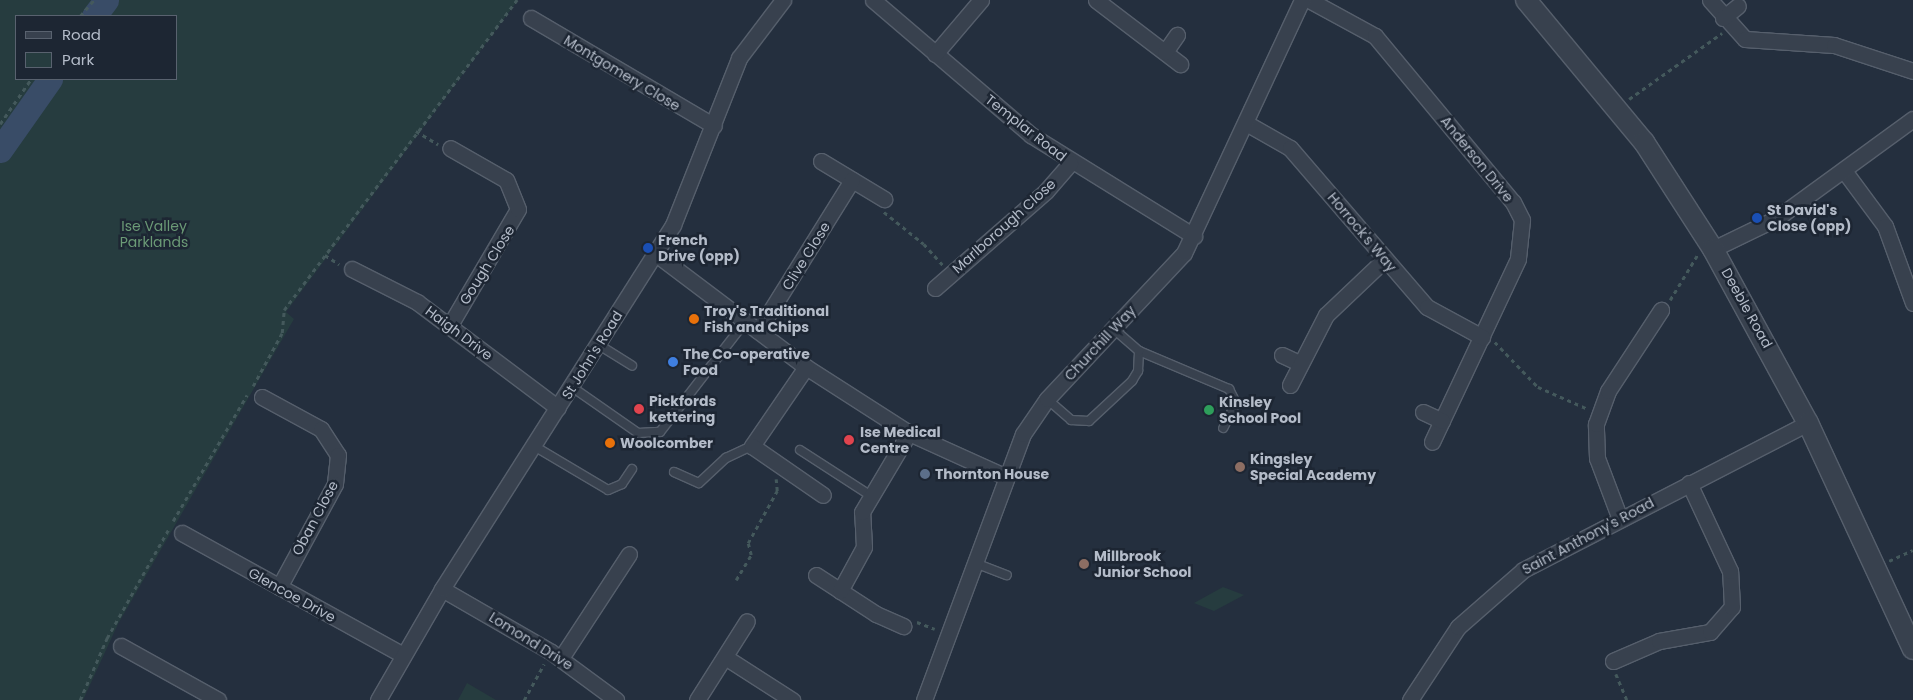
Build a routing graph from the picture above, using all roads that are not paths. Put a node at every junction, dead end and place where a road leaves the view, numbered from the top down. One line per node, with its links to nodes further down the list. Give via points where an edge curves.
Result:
1 (873, 0): 14 (street, Templar Road)
2 (981, 0): 14 (street)
3 (1096, 0): 13 (street)
4 (1302, 0): 18 (street, Churchill Way)
5 (1309, 0): 39 (street, Anderson Drive, via 1375,36 1513,202 1522,220 1523,246)
6 (1526, 0): 27 (street, Deeble Road, via 1644,142)
7 (1710, 0): 11 (street)
8 (781, 1): 19 (street, St John's Road, via 739,58)
9 (1738, 6): 11 (street)
10 (531, 18): 19 (street, Montgomery Close)
11 (1727, 22): 16 (street, via 1753,42 1834,45)
12 (1177, 35): 13 (street)
13 (1165, 52): 15 (street)
14 (935, 54): 22 (street, Templar Road)
15 (1180, 64)
16 (1913, 71)
17 (1913, 119): 23 (street)
18 (1246, 123): 26 (street, Churchill Way); 29 (street, Horrock's Way, via 1290,148)
19 (714, 126): 28 (street, St John's Road, via 688,195)
20 (450, 148): 36 (street, Gough Close, via 506,180 518,209)
21 (821, 161): 24 (street)
22 (1070, 163): 26 (street, Templar Road); 32 (street, Marlborough Close, via 1046,191)
23 (1845, 172): 27 (street, via 1777,218); 31 (street, via 1885,226)
24 (852, 180): 25 (street); 38 (street, Clive Close)
25 (882, 198)
26 (1194, 236): 37 (street, Churchill Way, via 1170,269)
27 (1706, 251): 53 (street, Deeble Road)
28 (656, 254): 35 (street); 40 (street, St John's Road)
29 (1385, 259): 39 (street, Horrock's Way, via 1436,315); 43 (street, via 1335,303)
30 (352, 269): 36 (street, Haigh Drive, via 378,278)
31 (1910, 273): 33 (street)
32 (935, 288)
33 (1913, 304)
34 (1661, 310): 66 (street, via 1598,413 1596,458)
35 (745, 322): 38 (street); 47 (lane, via 660,432 638,433)
36 (450, 325): 50 (street, Haigh Drive)
37 (1113, 328): 41 (lane); 49 (street, Churchill Way)
38 (758, 331): 45 (street)
39 (1482, 336): 52 (street, Anderson Drive)
40 (599, 345): 44 (lane); 47 (street, St John's Road)
41 (1139, 351): 49 (lane, via 1136,376 1093,420 1071,420); 54 (lane, via 1229,389 1236,403)
42 (1282, 355): 43 (street)
43 (1299, 363): 46 (street)
44 (632, 366)
45 (806, 367): 55 (street); 58 (street, via 771,424)
46 (1290, 385)
47 (572, 387): 50 (street, St John's Road)
48 (262, 397): 72 (street, Oban Close, via 321,429 338,455 335,484)
49 (1048, 399): 62 (street, Churchill Way, via 1023,434)
50 (558, 408): 57 (street, St John's Road)
51 (1423, 412): 52 (street)
52 (1442, 421): 56 (street, Anderson Drive)
53 (1808, 423): 63 (street, Saint Anthony's Road); 78 (street, Deeble Road)
54 (1223, 428)
55 (909, 433): 62 (street); 65 (street)
56 (1432, 442)
57 (534, 446): 60 (lane, via 608,490 622,484); 73 (street, St John's Road)
58 (752, 446): 61 (lane, via 726,458 699,483); 64 (street)
59 (800, 450): 65 (lane)
60 (632, 469)
61 (674, 472)
62 (1006, 477): 69 (street, Churchill Way)
63 (1689, 483): 66 (street, Saint Anthony's Road); 82 (street, via 1730,571 1732,607 1710,632 1659,641)
64 (823, 495)
65 (872, 496): 74 (street, via 862,512 864,547)
66 (1620, 519): 89 (street, Saint Anthony's Road, via 1542,558 1490,595 1445,642)
67 (182, 534): 72 (street, Glencoe Drive)
68 (629, 554): 80 (street)
69 (975, 563): 71 (lane); 88 (street, Churchill Way)
70 (816, 575): 74 (street)
71 (1007, 575)
72 (279, 587): 79 (street, Glencoe Drive)
73 (442, 589): 79 (street, St John's Road); 80 (street, Lomond Drive)
74 (840, 591): 76 (street)
75 (747, 621): 81 (street)
76 (904, 626)
77 (121, 646): 83 (street)
78 (1913, 649)
79 (403, 655): 84 (street, St John's Road)
80 (556, 655): 85 (street, Lomond Drive)
81 (725, 657): 86 (street); 87 (street)
82 (1613, 660)
83 (218, 700)
84 (378, 700)
85 (616, 700)
86 (697, 700)
87 (792, 700)
88 (924, 700)
89 (1410, 700)

